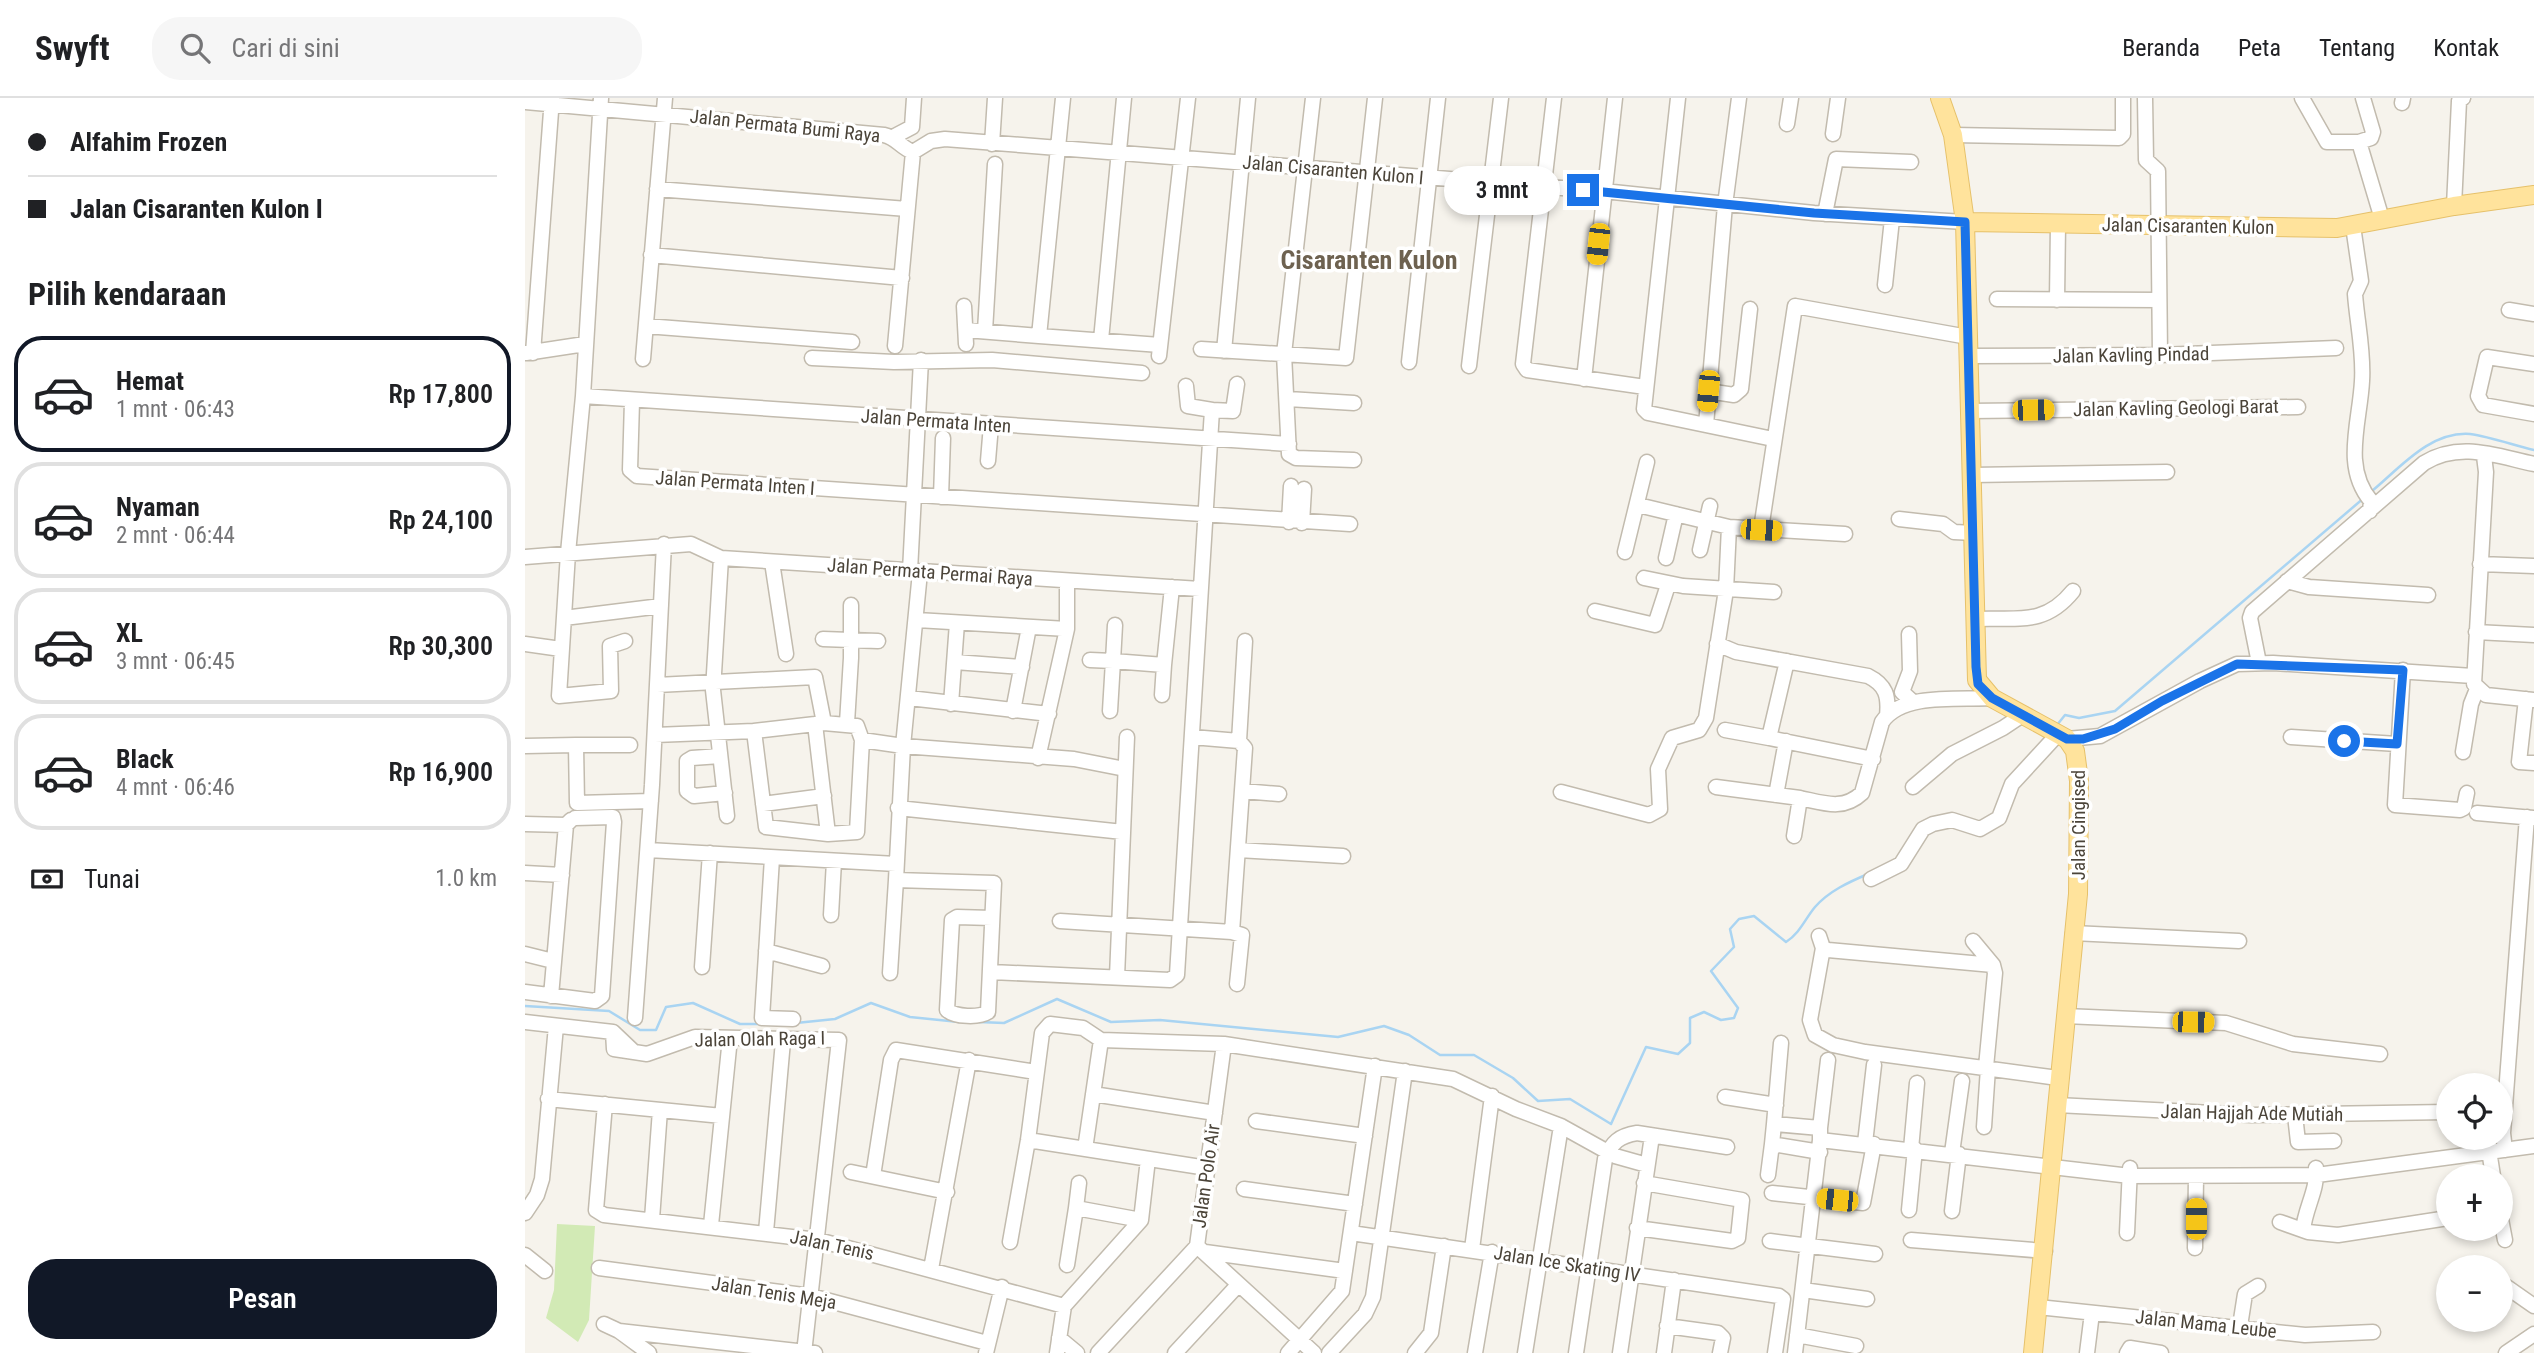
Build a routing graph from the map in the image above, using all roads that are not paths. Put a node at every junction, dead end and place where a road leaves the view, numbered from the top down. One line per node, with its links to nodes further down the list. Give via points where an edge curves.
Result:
1 (665, 98): 27 (street)
2 (914, 98): 29 (street)
3 (995, 98): 35 (street)
4 (1063, 98): 36 (street)
5 (1124, 98): 38 (street)
6 (1188, 98): 39 (street)
7 (1248, 98): 40 (street)
8 (1313, 98): 43 (street)
9 (1375, 98): 45 (street)
10 (1438, 98): 44 (street)
11 (1501, 98): 46 (street)
12 (1554, 98): 47 (street)
13 (1615, 98): 49 (street)
14 (1678, 98): 51 (street)
15 (1738, 98): 52 (street)
16 (1791, 98): 28 (street)
17 (1838, 98): 30 (street)
18 (1940, 98): 31 (main road)
19 (2123, 98): 31 (street, via 2123,134 2119,138)
20 (2145, 98): 60 (street, via 2146,160 2158,171)
21 (2302, 98): 34 (street, via 2327,142)
22 (2363, 98): 34 (street, via 2373,131 2371,138)
23 (2463, 98): 53 (street, via 2454,154)
24 (552, 101): 25 (street, Jalan Permata Bumi Raya); 26 (street, Jalan Permata Bumi Raya); 81 (street)
25 (525, 102)
26 (601, 103): 27 (street, Jalan Permata Bumi Raya); 76 (street)
27 (664, 114): 32 (street, Jalan Permata Bumi Raya); 48 (street)
28 (1787, 124)
29 (912, 127): 32 (street); 33 (street)
30 (1833, 134)
31 (1953, 135): 58 (main road)
32 (893, 136): 37 (street, Jalan Permata Bumi Raya)
33 (930, 141): 35 (street, Jalan Cisaranten Kulon I); 37 (street)
34 (2360, 142): 57 (street)
35 (992, 144): 36 (street, Jalan Cisaranten Kulon I)
36 (1058, 149): 38 (street, Jalan Cisaranten Kulon I); 72 (street)
37 (913, 152): 54 (street)
38 (1119, 152): 39 (street, Jalan Cisaranten Kulon I); 74 (street)
39 (1182, 158): 40 (street, Jalan Cisaranten Kulon I); 74 (street, via 1160,350)
40 (1242, 161): 43 (street, Jalan Cisaranten Kulon I); 80 (street)
41 (1911, 162): 55 (street, via 1836,159)
42 (995, 164): 71 (street)
43 (1305, 168): 45 (street, Jalan Cisaranten Kulon I); 82 (street)
44 (1430, 171): 45 (street, Jalan Cisaranten Kulon I); 46 (street, Jalan Cisaranten Kulon I); 88 (street)
45 (1367, 173): 82 (street, via 1343,359)
46 (1490, 184): 47 (street, Jalan Cisaranten Kulon I); 90 (street)
47 (1543, 187): 49 (street, Jalan Cisaranten Kulon I); 92 (street, via 1524,365 1527,370)
48 (657, 190): 54 (street); 62 (street)
49 (1604, 192): 51 (street, Jalan Cisaranten Kulon I); 92 (street)
50 (2534, 195): 53 (main road, Jalan Cisaranten Kulon)
51 (1665, 198): 52 (street, Jalan Cisaranten Kulon I); 95 (street)
52 (1725, 205): 55 (street, Jalan Cisaranten Kulon I); 96 (street)
53 (2454, 206): 57 (main road, Jalan Cisaranten Kulon)
54 (907, 208): 63 (street)
55 (1825, 214): 56 (street, Jalan Cisaranten Kulon I)
56 (1892, 219): 58 (street, Jalan Cisaranten Kulon I); 64 (street)
57 (2382, 219): 61 (main road, Jalan Cisaranten Kulon)
58 (1965, 222): 59 (main road, Jalan Cisaranten Kulon); 73 (main road)
59 (2058, 224): 60 (main road, Jalan Cisaranten Kulon); 66 (street)
60 (2157, 225): 61 (main road, Jalan Cisaranten Kulon); 67 (street)
61 (2353, 226): 122 (street, via 2361,281 2355,293 2363,381 2354,464)
62 (651, 255): 63 (street); 70 (street)
63 (902, 278): 77 (street)
64 (1885, 285)
65 (1997, 299): 66 (street)
66 (2057, 300): 67 (street)
67 (2159, 300): 83 (street)
68 (964, 306): 71 (street, via 966,337)
69 (1750, 309): 96 (street, via 1741,389 1734,395)
70 (646, 326): 75 (street); 86 (street)
71 (985, 331): 72 (street)
72 (1039, 336): 74 (street)
73 (1968, 337): 84 (main road); 110 (street, via 1795,306)
74 (1101, 340)
75 (852, 342)
76 (586, 344): 81 (street); 97 (street)
77 (895, 346)
78 (2336, 348): 83 (street, Jalan Kavling Pindad)
79 (1201, 349): 80 (street)
80 (1224, 351): 82 (street)
81 (529, 353)
82 (1284, 354): 98 (street)
83 (2160, 355): 84 (street, Jalan Kavling Pindad)
84 (1969, 356): 103 (main road)
85 (812, 358): 87 (street)
86 (643, 359)
87 (921, 360): 91 (street, via 992,360); 105 (street)
88 (1409, 362)
89 (2534, 363): 104 (street, via 2487,357 2478,396 2483,405)
90 (1469, 366)
91 (1142, 373)
92 (1584, 379): 95 (street)
93 (1237, 384): 102 (street, via 1233,411)
94 (1186, 386): 102 (street, via 1188,405)
95 (1645, 387): 107 (street, via 1644,409 1648,413)
96 (1708, 391): 107 (street)
97 (583, 396): 99 (street, Jalan Permata Inten); 138 (street)
98 (1288, 398): 100 (street); 111 (street)
99 (632, 401): 105 (street, Jalan Permata Inten); 120 (street, Jalan Permata Inten I, via 630,470 637,476)
100 (1354, 403)
101 (2298, 407): 103 (street, Jalan Kavling Geologi Barat)
102 (1212, 410): 109 (street)
103 (1970, 411): 118 (main road)
104 (2534, 414)
105 (917, 420): 106 (street, Jalan Permata Inten); 120 (street)
106 (991, 425): 109 (street, Jalan Permata Inten); 114 (street)
107 (1706, 425): 110 (street)
108 (943, 438): 121 (street)
109 (1210, 439): 111 (street, Jalan Permata Inten); 126 (street)
110 (1773, 439): 132 (street)
111 (1289, 444): 113 (street, via 1291,457)
112 (2484, 456): 116 (street); 122 (street, via 2462,451 2435,456); 143 (street)
113 (1354, 460)
114 (988, 461)
115 (1647, 462): 123 (street)
116 (2534, 464)
117 (2167, 472): 118 (street)
118 (1972, 475): 133 (main road)
119 (1298, 488): 129 (street)
120 (912, 495): 121 (street); 145 (street)
121 (941, 497): 126 (street)
122 (2368, 501): 148 (street)
123 (1638, 505): 125 (street); 137 (street)
124 (1710, 506): 128 (street)
125 (1676, 514): 128 (street); 141 (street)
126 (1206, 516): 129 (street); 151 (street)
127 (1899, 519): 133 (street, via 1944,524 1954,533)
128 (1706, 522): 131 (street); 136 (street)
129 (1296, 523): 130 (street)
130 (1350, 524)
131 (1729, 527): 132 (street); 152 (street)
132 (1761, 530): 134 (street)
133 (1974, 533): 160 (main road)
134 (1845, 534)
135 (664, 544): 138 (street, Jalan Permata Permai Raya); 140 (street, Jalan Permata Permai Raya, via 691,544); 157 (street)
136 (1700, 550)
137 (1625, 552)
138 (568, 553): 139 (street, Jalan Permata Permai Raya); 159 (street)
139 (525, 557)
140 (721, 558): 142 (street, Jalan Permata Permai Raya); 186 (street)
141 (1666, 558)
142 (772, 562): 145 (street, Jalan Permata Permai Raya); 177 (street)
143 (2480, 564): 144 (street); 166 (street)
144 (2534, 566)
145 (915, 571): 147 (street, Jalan Permata Permai Raya); 161 (street)
146 (1644, 579): 149 (street)
147 (1067, 581): 150 (street, Jalan Permata Permai Raya); 165 (street)
148 (2287, 581): 155 (street, via 2309,587); 182 (street, via 2251,613)
149 (1668, 585): 152 (street); 158 (street, via 1655,625)
150 (1172, 587): 151 (street, Jalan Permata Permai Raya); 183 (street)
151 (1200, 589): 209 (street)
152 (1726, 590): 154 (street); 175 (street)
153 (2073, 591): 160 (street, via 2059,608 2044,616)
154 (1774, 592)
155 (2428, 595)
156 (851, 605): 171 (street)
157 (661, 606): 159 (street); 188 (street)
158 (1595, 611)
159 (564, 618): 176 (street)
160 (1975, 619): 192 (main road, via 1977,680)
161 (917, 620): 162 (street); 190 (street)
162 (957, 623): 164 (street); 181 (street)
163 (1115, 625): 179 (street)
164 (1029, 627): 165 (street); 184 (street)
165 (1067, 629): 198 (street)
166 (2476, 632): 168 (street); 187 (street)
167 (1909, 634): 194 (street, via 1910,671 1902,692)
168 (2534, 635)
169 (823, 639): 171 (street)
170 (625, 641): 176 (street, via 610,646 611,691 562,697 558,694)
171 (852, 641): 173 (street); 202 (street)
172 (1245, 641): 213 (street)
173 (878, 642)
174 (525, 643): 176 (street)
175 (1717, 644): 180 (street); 229 (street, via 1706,718 1699,730 1672,738 1658,769 1661,803 1655,814)
176 (561, 649)
177 (786, 654)
178 (1090, 660): 179 (street)
179 (1113, 661): 183 (street); 196 (street)
180 (1787, 661): 191 (street, via 1868,676 1878,681); 211 (street)
181 (955, 662): 184 (street); 195 (street)
182 (2259, 663): 185 (street); 206 (street, via 2221,670 2100,736)
183 (1164, 665): 189 (street)
184 (1022, 667): 197 (street)
185 (2403, 670): 187 (street); 215 (street)
186 (714, 682): 188 (street); 201 (street, via 815,677); 205 (street)
187 (2475, 682): 193 (street, via 2486,695); 220 (street)
188 (657, 685): 207 (street)
189 (1162, 695)
190 (909, 698): 195 (street); 219 (street)
191 (1889, 698): 194 (street); 200 (street)
192 (1992, 698): 194 (street); 199 (main road)
193 (2530, 700): 224 (street, via 2519,762)
194 (1913, 702): 200 (street)
195 (951, 704): 197 (street)
196 (1110, 710)
197 (1013, 711): 198 (street)
198 (1049, 714): 222 (street)
199 (2024, 714): 206 (main road); 227 (street, via 1952,754)
200 (1887, 716): 223 (street)
201 (819, 723): 202 (street); 204 (street); 234 (street)
202 (847, 723): 212 (street, via 857,726)
203 (1725, 730): 211 (street)
204 (754, 731): 205 (street); 239 (street)
205 (717, 734): 207 (street); 221 (street)
206 (2058, 734): 259 (street, via 2012,784 1999,818 1980,829 1948,820 1933,824 1923,829 1901,864); 267 (main road, Jalan Cingised, via 2075,751 2080,781)
207 (655, 735): 236 (street)
208 (1127, 737): 225 (street)
209 (1192, 737): 213 (street); 265 (street)
210 (2291, 737): 215 (street)
211 (1769, 738): 214 (street)
212 (862, 740): 219 (street); 248 (street, via 859,828 854,833)
213 (1238, 741): 228 (street, via 1245,748)
214 (1786, 741): 223 (street); 233 (street)
215 (2397, 744): 231 (street, via 2396,806 2460,810)
216 (576, 745): 217 (street); 218 (street); 238 (street)
217 (630, 745)
218 (525, 746)
219 (903, 746): 222 (street); 240 (street)
220 (2463, 752)
221 (720, 756): 230 (street); 230 (street, via 687,761 687,791 694,796)
222 (1038, 758): 225 (street, via 1074,759)
223 (1873, 759): 235 (street, via 1862,793 1853,801 1840,806)
224 (2534, 763)
225 (1125, 769): 247 (street)
226 (1716, 787): 233 (street)
227 (1913, 787)
228 (1243, 791): 232 (street); 251 (street)
229 (1561, 792)
230 (725, 793): 242 (street)
231 (2467, 793)
232 (1279, 794)
233 (1776, 795): 235 (street)
234 (824, 796): 239 (street); 248 (street)
235 (1800, 798): 249 (street)
236 (651, 801): 237 (street); 250 (street)
237 (620, 802): 238 (street); 243 (street)
238 (577, 803): 245 (street)
239 (763, 804): 248 (street, via 768,828)
240 (898, 808): 247 (street); 256 (street)
241 (2477, 813): 244 (street)
242 (727, 816)
243 (613, 817): 245 (street); 281 (street, via 615,842 602,996 595,1001)
244 (2531, 817): 300 (street)
245 (571, 822): 246 (street); 258 (street)
246 (525, 824)
247 (1123, 832): 264 (street)
248 (828, 834)
249 (1794, 836)
250 (648, 850): 252 (street); 283 (street)
251 (1238, 850): 253 (street); 266 (street)
252 (710, 853): 254 (street); 275 (street)
253 (1343, 856)
254 (772, 858): 255 (street); 270 (street)
255 (834, 861): 256 (street); 261 (street)
256 (896, 864): 260 (street)
257 (525, 873): 258 (street)
258 (562, 875): 272 (street)
259 (1871, 879)
260 (895, 880): 262 (street, via 994,883); 277 (street)
261 (831, 915)
262 (992, 918): 276 (street); 276 (street, via 957,916 953,920 947,1010 982,1016 988,1012)
263 (1060, 921): 264 (street)
264 (1118, 926): 265 (street); 278 (street)
265 (1180, 929): 266 (street); 278 (street, via 1174,978)
266 (1232, 932): 279 (street, via 1242,935)
267 (2073, 933): 269 (street); 282 (main road, Jalan Cingised)
268 (1973, 940): 273 (street)
269 (2239, 941)
270 (766, 951): 274 (street); 284 (street, via 762,1018)
271 (525, 954): 272 (street)
272 (553, 961): 281 (street)
273 (1993, 965): 297 (street); 297 (street, via 1821,942 1810,1020 1819,1039 1865,1052)
274 (822, 966)
275 (702, 967)
276 (991, 972): 278 (street)
277 (890, 973)
278 (1117, 977)
279 (1237, 984)
280 (525, 992): 281 (street)
281 (551, 996)
282 (2065, 1016): 292 (street, via 2226,1023 2293,1044); 301 (main road, Jalan Cingised)
283 (635, 1018)
284 (793, 1019)
285 (525, 1022): 286 (street, Jalan Olah Raga I)
286 (556, 1026): 287 (street, Jalan Olah Raga I, via 613,1032 634,1052 657,1051 695,1037); 307 (street)
287 (730, 1038): 289 (street, Jalan Olah Raga I); 315 (street)
288 (1101, 1040): 291 (street); 299 (street, via 1070,1024 1045,1026); 304 (street)
289 (783, 1041): 366 (street); 370 (street, Jalan Olah Raga I, via 839,1040)
290 (1781, 1043): 309 (street)
291 (1224, 1044): 296 (street); 313 (street, Jalan Polo Air)
292 (2379, 1054)
293 (969, 1060): 299 (street); 346 (street, via 903,1049 892,1053); 351 (street)
294 (1828, 1060): 324 (street)
295 (1874, 1065): 326 (street)
296 (1375, 1066): 298 (street); 320 (street)
297 (1987, 1068): 301 (street); 319 (street)
298 (1405, 1070): 305 (street, via 1453,1079); 369 (street)
299 (1036, 1072): 323 (street)
300 (2511, 1073)
301 (2059, 1078): 310 (main road, Jalan Cingised)
302 (1962, 1081): 336 (street)
303 (1917, 1083): 333 (street)
304 (1093, 1094): 313 (street); 332 (street)
305 (1492, 1096): 318 (street); 378 (street)
306 (1725, 1097): 309 (street)
307 (548, 1099): 308 (street); 358 (street, via 540,1188)
308 (605, 1104): 311 (street); 359 (street, Jalan Tenis, via 596,1210 604,1215)
309 (1776, 1105): 317 (street)
310 (2057, 1105): 314 (street, Jalan Hajjah Ade Mutiah); 339 (main road, Jalan Cingised)
311 (660, 1110): 315 (street); 359 (street)
312 (2436, 1112): 314 (street, Jalan Hajjah Ade Mutiah)
313 (1215, 1113): 340 (street, Jalan Polo Air)
314 (2295, 1115): 325 (street, via 2298,1142)
315 (722, 1116): 363 (street)
316 (1255, 1121): 320 (street)
317 (1774, 1124): 324 (street); 327 (street)
318 (1561, 1126): 335 (street); 383 (street)
319 (1984, 1128)
320 (1365, 1136): 354 (street)
321 (1652, 1136): 331 (street); 335 (street, via 1623,1135); 338 (street)
322 (2534, 1138): 328 (street)
323 (1028, 1139): 332 (street); 373 (street)
324 (1820, 1140): 326 (street); 327 (street); 353 (street)
325 (2334, 1141)
326 (1870, 1143): 333 (street); 353 (street, via 1865,1202)
327 (1772, 1144): 345 (street)
328 (2513, 1144)
329 (2513, 1146): 330 (street)
330 (2534, 1146)
331 (1727, 1147)
332 (1085, 1149): 337 (street)
333 (1913, 1149): 336 (street); 356 (street)
334 (2474, 1150): 341 (street)
335 (1608, 1152): 338 (street); 385 (street)
336 (1955, 1154): 339 (street); 357 (street)
337 (1148, 1159): 340 (street); 360 (street)
338 (1647, 1165): 349 (street)
339 (2053, 1166): 343 (street); 379 (main road, Jalan Cingised)
340 (1207, 1168): 377 (street, Jalan Polo Air)
341 (2316, 1171): 344 (street); 365 (street, via 2317,1185)
342 (851, 1172): 346 (street)
343 (2127, 1172): 344 (street); 347 (street); 368 (street)
344 (2223, 1173): 347 (street)
345 (1768, 1175)
346 (873, 1176): 351 (street)
347 (2196, 1177): 376 (street)
348 (1079, 1183): 355 (street)
349 (1644, 1183): 364 (street); 364 (street, via 1742,1200 1738,1238 1732,1241)
350 (1244, 1189): 354 (street)
351 (945, 1190): 387 (street)
352 (1772, 1193): 353 (street)
353 (1814, 1198): 374 (street)
354 (1355, 1204): 367 (street)
355 (1076, 1208): 360 (street); 384 (street)
356 (1909, 1210)
357 (1952, 1211)
358 (525, 1213)
359 (652, 1219): 363 (street, Jalan Tenis)
360 (1141, 1220): 399 (street)
361 (2436, 1220): 365 (street, via 2338,1235)
362 (2280, 1222): 365 (street)
363 (711, 1226): 366 (street, Jalan Tenis)
364 (1637, 1228): 390 (street)
365 (2302, 1230)
366 (766, 1232): 370 (street, Jalan Tenis)
367 (1351, 1233): 369 (street, Jalan Ice Skating IV); 389 (street)
368 (2127, 1233)
369 (1381, 1237): 375 (street, Jalan Ice Skating IV); 422 (street, via 1370,1306)
370 (818, 1240): 387 (street, Jalan Tenis); 397 (street)
371 (1910, 1240): 379 (street)
372 (1770, 1241): 374 (street)
373 (1010, 1242)
374 (1808, 1244): 381 (street); 395 (street)
375 (1444, 1246): 378 (street, Jalan Ice Skating IV); 423 (street, via 1431,1333)
376 (2195, 1248)
377 (1201, 1249): 389 (street); 392 (street); 418 (street, Jalan Polo Air)
378 (1472, 1249): 380 (street, Jalan Ice Skating IV)
379 (2045, 1251): 401 (main road, Jalan Cingised)
380 (1492, 1252): 383 (street, Jalan Ice Skating IV); 424 (street)
381 (1875, 1254)
382 (525, 1255): 388 (street)
383 (1540, 1259): 385 (street, Jalan Ice Skating IV); 425 (street)
384 (1067, 1265)
385 (1587, 1266): 390 (street, Jalan Ice Skating IV); 426 (street)
386 (599, 1268): 397 (street, Jalan Tenis Meja)
387 (928, 1268): 394 (street, Jalan Tenis)
388 (545, 1271)
389 (1346, 1271): 410 (street, via 1342,1291)
390 (1631, 1273): 391 (street, Jalan Ice Skating IV); 427 (street)
391 (1674, 1280): 404 (street); 430 (street, Jalan Ice Skating IV, via 1782,1297)
392 (1238, 1285): 410 (street); 419 (street)
393 (2258, 1286): 405 (street, via 2245,1294)
394 (1002, 1287): 399 (street, Jalan Tenis); 413 (street)
395 (1803, 1290): 398 (street); 409 (street)
396 (2513, 1291): 400 (street)
397 (811, 1296): 413 (street, Jalan Tenis Meja); 415 (street)
398 (1867, 1298)
399 (1063, 1306): 411 (street)
400 (2534, 1306)
401 (2038, 1307): 402 (street, Jalan Mama Leube); 432 (main road, Jalan Cingised)
402 (2092, 1313): 405 (street, Jalan Mama Leube); 433 (street)
403 (604, 1324): 406 (street)
404 (1667, 1326): 428 (street); 429 (street, via 1718,1333 1723,1338)
405 (2240, 1326): 407 (street, Jalan Mama Leube, via 2326,1336)
406 (619, 1331): 414 (street); 416 (street)
407 (2373, 1332)
408 (2534, 1334): 436 (street)
409 (1797, 1335): 412 (street); 431 (street)
410 (1300, 1340): 420 (street); 421 (street)
411 (1058, 1346): 417 (street)
412 (1856, 1346)
413 (987, 1348)
414 (755, 1349): 415 (street)
415 (808, 1352)
416 (649, 1353)
417 (1077, 1353)
418 (1098, 1353)
419 (1175, 1353)
420 (1288, 1353)
421 (1314, 1353)
422 (1329, 1353)
423 (1415, 1353)
424 (1475, 1353)
425 (1525, 1353)
426 (1576, 1353)
427 (1620, 1353)
428 (1664, 1353)
429 (1720, 1353)
430 (1775, 1353)
431 (1795, 1353)
432 (2033, 1353)
433 (2087, 1353)
434 (2127, 1353): 435 (street, via 2130,1348)
435 (2161, 1353)
436 (2506, 1353)

